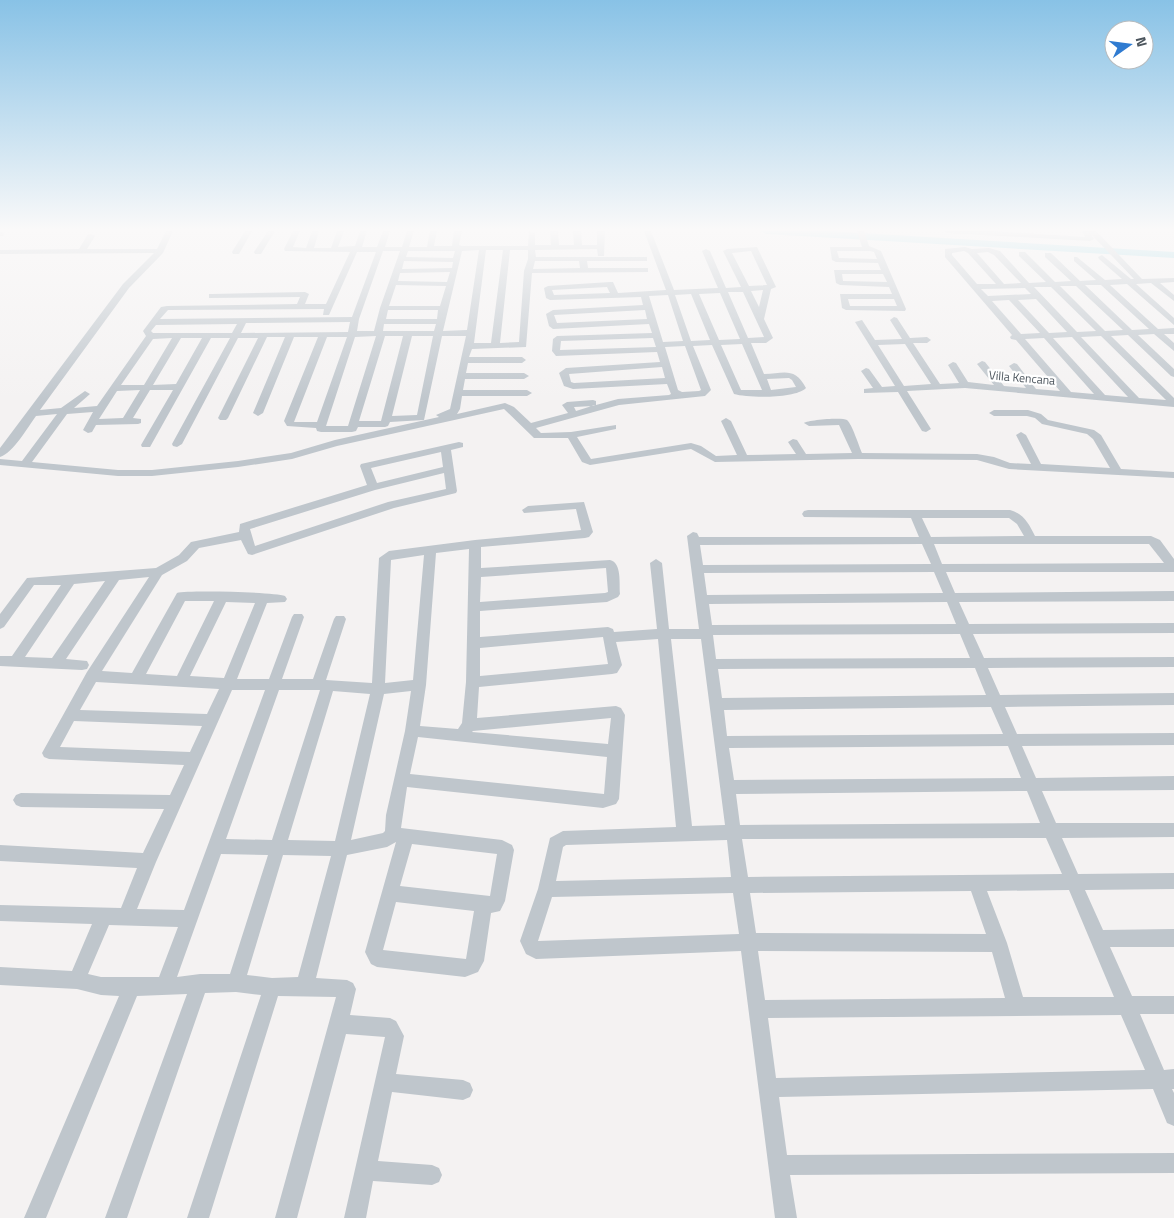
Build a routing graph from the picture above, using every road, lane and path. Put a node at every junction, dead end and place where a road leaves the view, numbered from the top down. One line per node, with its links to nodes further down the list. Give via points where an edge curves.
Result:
1 (125, 288): 112 (street)
2 (337, 288): 34 (street)
3 (366, 288): 39 (street)
4 (391, 288): 36 (street)
5 (451, 288): 37 (street)
6 (477, 288): 52 (street)
7 (502, 288): 77 (street)
8 (527, 288): 75 (street)
9 (550, 288): 27 (street, via 550,298)
10 (612, 288): 27 (street)
11 (668, 288): 24 (street)
12 (892, 288): 29 (street)
13 (975, 288): 31 (street)
14 (1031, 288): 28 (street)
15 (1056, 288): 59 (street)
16 (1083, 288): 50 (street)
17 (1110, 288): 51 (street)
18 (1136, 288): 48 (street)
19 (1161, 288): 32 (street)
20 (746, 289): 21 (street); 22 (street); 38 (street)
21 (767, 289): 38 (street)
22 (722, 290): 23 (street); 70 (street)
23 (694, 292): 24 (street); 71 (street)
24 (670, 293): 25 (street); 74 (street)
25 (644, 294): 27 (street); 35 (street)
26 (212, 296): 33 (street, via 304,293)
27 (615, 296)
28 (1038, 296): 30 (street); 63 (street)
29 (896, 297): 29 (street, via 902,309 846,308 843,296)
30 (1012, 298): 31 (street); 67 (street)
31 (985, 299): 68 (street)
32 (1174, 299)
33 (300, 306): 34 (street); 43 (street, via 167,308)
34 (328, 306): 40 (street)
35 (649, 307): 41 (street); 41 (street, via 550,314 553,326)
36 (384, 308): 37 (street); 45 (street)
37 (443, 308): 46 (street)
38 (760, 318): 70 (street, via 769,338)
39 (355, 319): 40 (street); 55 (street)
40 (323, 320): 44 (street); 54 (street)
41 (653, 320): 62 (street)
42 (894, 320): 72 (street)
43 (154, 322): 44 (street); 64 (street, via 147,331)
44 (243, 322): 60 (street)
45 (380, 322): 46 (street); 56 (street)
46 (441, 322): 58 (street)
47 (859, 322): 73 (street)
48 (1174, 322)
49 (1174, 331): 51 (street)
50 (1130, 332): 51 (street); 59 (street); 87 (street)
51 (1156, 332): 79 (street)
52 (470, 333): 58 (street); 76 (street)
53 (292, 334): 54 (street); 61 (street); 113 (street)
54 (321, 334): 55 (street); 122 (street, via 289,421 294,425)
55 (352, 334): 56 (street); 122 (street)
56 (380, 334): 57 (street); 123 (street)
57 (408, 334): 58 (street); 117 (street)
58 (438, 334): 116 (street)
59 (1102, 334): 63 (street); 109 (street)
60 (236, 335): 61 (street); 66 (street); 132 (street)
61 (264, 335): 115 (street)
62 (657, 335): 78 (street); 78 (street, via 558,339 556,351 559,354)
63 (1073, 335): 67 (street); 108 (street)
64 (150, 336): 65 (street); 96 (street)
65 (178, 336): 66 (street); 93 (street)
66 (208, 336): 94 (street)
67 (1047, 336): 68 (street); 107 (street)
68 (1016, 337): 106 (street)
69 (927, 340): 72 (street)
70 (744, 341): 71 (street); 90 (street)
71 (716, 342): 74 (street); 103 (street, via 737,392)
72 (908, 342): 73 (street); 95 (street)
73 (871, 343): 98 (street)
74 (688, 344): 78 (street); 105 (street, via 706,390 702,394)
75 (523, 345): 77 (street); 81 (street)
76 (469, 346): 77 (street); 80 (street)
77 (495, 346)
78 (660, 347): 82 (street)
79 (1174, 348)
80 (464, 360): 81 (street); 88 (street)
81 (522, 360): 89 (street)
82 (665, 364): 91 (street); 91 (street, via 564,373 567,384 573,386)
83 (982, 364): 97 (street)
84 (953, 365): 92 (street)
85 (1014, 366): 101 (street)
86 (866, 371): 99 (street)
87 (1174, 374)
88 (461, 376): 89 (street); 102 (street)
89 (524, 376): 102 (street, via 528,397)
90 (761, 377): 103 (street); 103 (street, via 790,375 796,378 801,388)
91 (670, 381): 105 (street, via 672,390)
92 (965, 385): 95 (street, Villa Kencana); 97 (street, Villa Kencana)
93 (146, 387): 94 (street); 96 (street); 118 (street)
94 (178, 387): 133 (street)
95 (937, 387): 98 (street, Villa Kencana)
96 (116, 388): 110 (street)
97 (1001, 388): 101 (street, Villa Kencana)
98 (901, 389): 99 (street, Villa Kencana); 126 (street)
99 (879, 390): 100 (street, Villa Kencana)
100 (868, 391)
101 (1033, 391): 106 (street, Villa Kencana)
102 (458, 393): 116 (street, via 453,412)
103 (768, 393)
104 (84, 394): 111 (street)
105 (677, 394): 124 (street, via 672,398 618,402)
106 (1068, 394): 107 (street, Villa Kencana)
107 (1103, 398): 108 (street, Villa Kencana)
108 (1137, 401): 109 (street, Villa Kencana)
109 (1174, 404)
110 (100, 409): 111 (street); 118 (street, via 91,426)
111 (65, 410): 112 (street); 141 (street)
112 (32, 413): 130 (street)
113 (258, 413)
114 (994, 413): 144 (street, via 1028,413 1045,422 1090,432 1097,437)
115 (223, 418)
116 (420, 418): 117 (street)
117 (386, 419): 123 (street, via 385,424)
118 (126, 421): 119 (street)
119 (138, 421)
120 (726, 421): 139 (street)
121 (809, 423): 137 (street, via 843,422)
122 (321, 424): 123 (street, via 321,429 326,430 352,429)
123 (353, 424)
124 (528, 427): 127 (street, via 541,436); 141 (street, via 505,406 335,443 292,456 238,464 152,473)
125 (612, 427): 127 (street)
126 (926, 429)
127 (571, 435): 139 (street, via 590,462 691,446 715,460)
128 (1021, 435): 142 (street)
129 (0, 439): 130 (street)
130 (13, 440): 136 (street)
131 (793, 442): 138 (street)
132 (177, 444)
133 (146, 445)
134 (459, 445): 135 (street)
135 (446, 448): 143 (street); 146 (street, via 366,466)
136 (0, 454)
137 (858, 456): 138 (street); 142 (street, via 977,457 1009,466)
138 (802, 457): 139 (street)
139 (743, 458)
140 (0, 462): 141 (street)
141 (25, 464)
142 (1038, 468): 144 (street)
143 (449, 469): 146 (street); 150 (street, via 452,491 392,505 252,551)
144 (1117, 471): 145 (street)
145 (1174, 475)
146 (373, 487): 150 (street, via 244,527)
147 (528, 510): 153 (street, via 580,505 587,532)
148 (808, 514): 149 (street)
149 (916, 516): 151 (street); 152 (street, via 1010,514 1022,520)
150 (245, 535): 159 (street, via 195,545 189,554)
151 (927, 541): 152 (street); 157 (street); 158 (street, via 693,538)
152 (1032, 541): 156 (street, via 1151,540)
153 (475, 544): 154 (street); 160 (street)
154 (430, 550): 193 (street); 194 (street, via 385,558)
155 (656, 563): 176 (street)
156 (1174, 567): 157 (street)
157 (939, 568): 158 (street); 167 (street)
158 (697, 569): 168 (street)
159 (158, 572): 161 (street); 186 (street)
160 (475, 573): 169 (street); 169 (street, via 610,564 614,590 614,594 607,597)
161 (115, 576): 162 (street); 184 (street)
162 (70, 580): 172 (street, via 30,581); 180 (street)
163 (1174, 596): 167 (street)
164 (222, 597): 165 (street); 187 (street, via 181,596); 188 (street)
165 (264, 598): 166 (street); 190 (street)
166 (280, 599)
167 (952, 599): 168 (street); 174 (street)
168 (702, 600): 175 (street)
169 (475, 607): 178 (street)
170 (298, 617): 191 (street)
171 (340, 619): 192 (street)
172 (0, 624)
173 (1174, 628): 174 (street)
174 (965, 630): 175 (street); 183 (street)
175 (706, 632): 176 (street); 182 (street)
176 (663, 634): 177 (street); 217 (street)
177 (609, 637): 178 (street, via 605,632); 189 (street, via 615,665 612,670)
178 (474, 643): 189 (street)
179 (0, 661): 180 (street)
180 (15, 662): 184 (street)
181 (1174, 662): 183 (street)
182 (710, 664): 183 (street); 197 (street)
183 (980, 664): 196 (street)
184 (55, 665): 185 (street)
185 (82, 665)
186 (92, 676): 187 (street); 198 (street)
187 (136, 679): 188 (street)
188 (181, 681): 190 (street)
189 (473, 682): 200 (street)
190 (228, 684): 191 (street); 199 (street)
191 (274, 684): 192 (street); 218 (street)
192 (323, 685): 194 (street); 219 (street)
193 (420, 686): 194 (street); 201 (street)
194 (378, 689): 220 (street)
195 (1174, 699): 196 (street)
196 (996, 701): 197 (street); 203 (street)
197 (716, 704): 204 (street)
198 (70, 715): 199 (street); 206 (street, via 49,753)
199 (210, 720): 206 (street)
200 (465, 730): 201 (street); 205 (street, via 469,738); 205 (street, via 613,712 618,715)
201 (412, 731): 207 (street)
202 (1174, 739): 203 (street)
203 (1013, 741): 204 (street); 209 (street)
204 (720, 742): 210 (street)
205 (615, 751): 207 (street, via 611,799 603,801)
206 (194, 759): 212 (street)
207 (402, 780): 216 (street, via 394,815)
208 (1174, 783): 209 (street)
209 (1032, 786): 210 (street); 214 (street)
210 (726, 787): 215 (street)
211 (21, 800): 212 (street)
212 (175, 802): 222 (street)
213 (1174, 830): 214 (street)
214 (1052, 831): 215 (street); 223 (street)
215 (734, 832): 217 (street); 226 (street)
216 (399, 834): 220 (street, via 387,840); 228 (street); 229 (street, via 506,850 497,902 494,905)
217 (685, 834): 227 (street, via 563,838 556,843)
218 (216, 846): 219 (street); 233 (street)
219 (276, 849): 220 (street); 241 (street)
220 (340, 849): 243 (street)
221 (0, 852): 222 (street)
222 (148, 861): 232 (street)
223 (1074, 882): 224 (street); 225 (street); 235 (street)
224 (1174, 882)
225 (976, 883): 226 (street); 237 (street)
226 (740, 885): 227 (street); 236 (street)
227 (546, 889): 236 (street, via 529,941 536,950)
228 (389, 893): 229 (street); 229 (street, via 374,952 377,958 465,968 472,966)
229 (484, 904)
230 (0, 913): 231 (street)
231 (104, 917): 232 (street); 239 (street)
232 (125, 918): 233 (street)
233 (189, 919): 242 (street)
234 (1174, 938): 235 (street)
235 (1098, 939): 246 (street)
236 (748, 942): 237 (street); 249 (street)
237 (998, 943): 248 (street)
238 (0, 976): 239 (street)
239 (77, 980): 244 (street, via 100,986)
240 (200, 983): 241 (street); 242 (street); 261 (street)
241 (236, 983): 245 (street)
242 (165, 986): 244 (street)
243 (305, 986): 245 (street); 250 (street, via 347,990)
244 (132, 987): 260 (street)
245 (272, 987): 262 (street)
246 (1127, 1005): 247 (street); 248 (street); 251 (street)
247 (1174, 1005)
248 (1017, 1006): 249 (street)
249 (757, 1009): 253 (street)
250 (339, 1024): 252 (street, via 390,1027 395,1036); 263 (street)
251 (1166, 1080): 253 (street); 255 (street)
252 (385, 1082): 254 (street); 258 (street)
253 (768, 1088): 257 (street)
254 (463, 1090)
255 (1174, 1116)
256 (1174, 1163): 257 (street)
257 (778, 1165): 265 (street)
258 (366, 1170): 259 (street); 264 (street)
259 (432, 1175)
260 (35, 1218)
261 (116, 1218)
262 (198, 1218)
263 (286, 1218)
264 (355, 1218)
265 (786, 1218)

